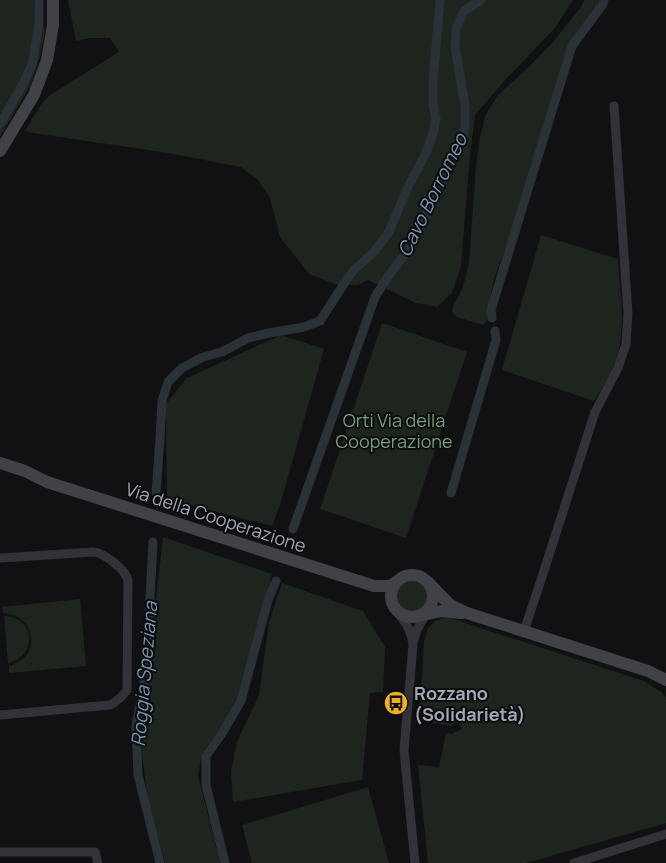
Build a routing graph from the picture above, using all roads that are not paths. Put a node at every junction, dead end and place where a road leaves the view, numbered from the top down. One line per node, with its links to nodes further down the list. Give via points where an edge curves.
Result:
1 (53, 0): 3 (street, via 47,60 34,95)
2 (614, 106): 14 (street, via 628,314 626,344 618,368 595,412)
3 (0, 151)
4 (0, 463): 6 (street, Via della Cooperazione)
5 (0, 470): 6 (street, Via della Cooperazione)
6 (47, 482): 10 (street, Via della Cooperazione)
7 (1, 558): 19 (street, via 99,552 124,571 128,591 127,690 117,702)
8 (428, 582): 9 (street, via 420,576 410,575); 12 (street, via 433,595); 13 (street, via 449,604)
9 (395, 583): 10 (street, Via della Cooperazione); 11 (street, via 390,595)
10 (374, 586): 11 (street, Via della Cooperazione)
11 (394, 607): 12 (street, via 406,617 413,618); 15 (street, via 409,628)
12 (426, 612): 13 (street); 15 (street)
13 (467, 613): 14 (street)
14 (524, 631): 17 (street)
15 (413, 645): 23 (street, via 404,750)
16 (666, 669): 17 (street)
17 (648, 671): 18 (street)
18 (666, 680)
19 (0, 715)
20 (666, 834): 24 (street)
21 (0, 852): 22 (street, via 95,852)
22 (98, 863)
23 (415, 863)
24 (574, 863)

